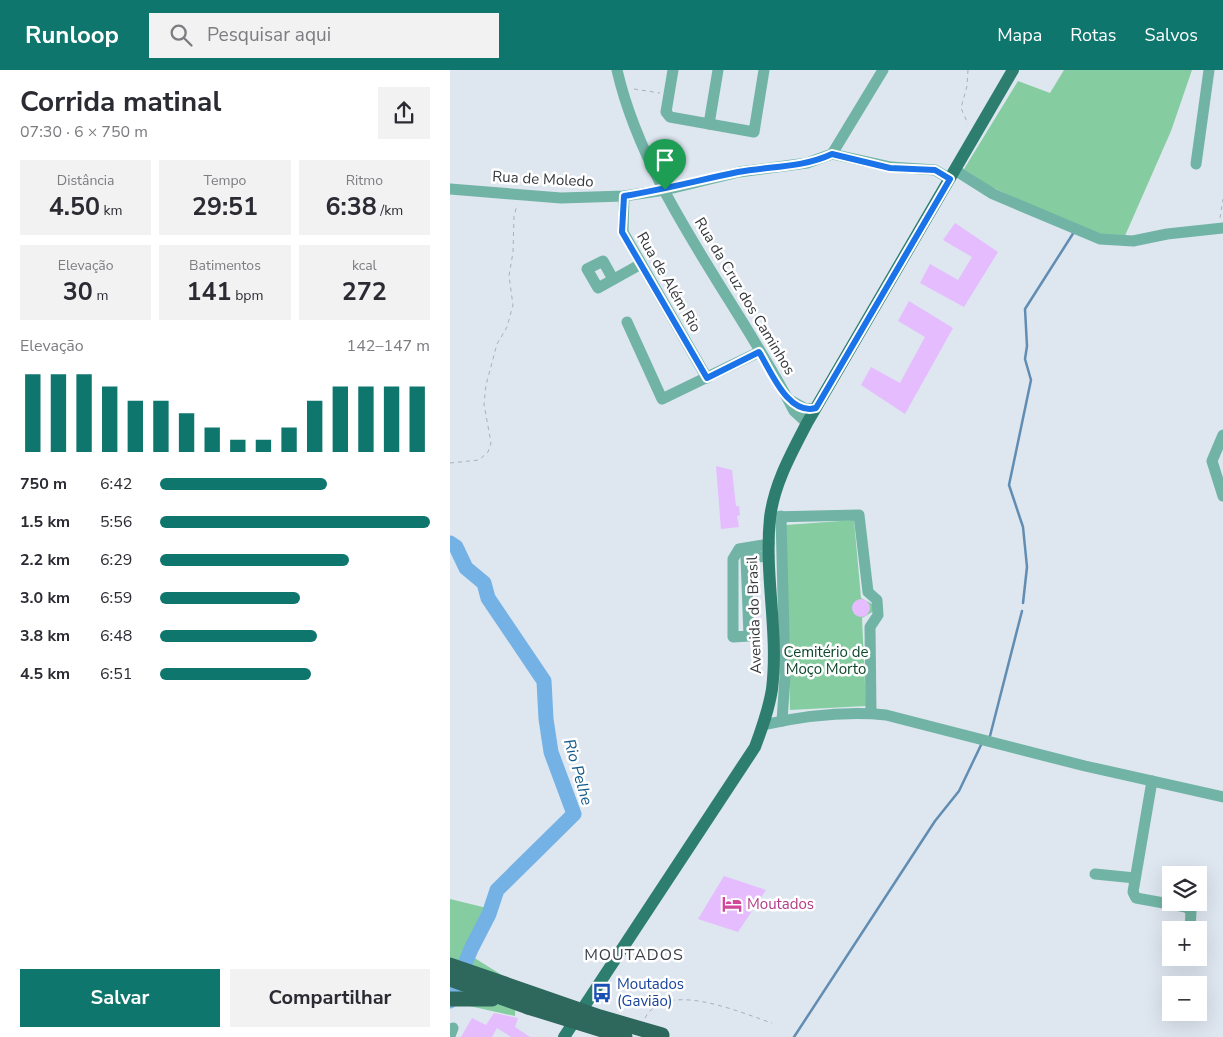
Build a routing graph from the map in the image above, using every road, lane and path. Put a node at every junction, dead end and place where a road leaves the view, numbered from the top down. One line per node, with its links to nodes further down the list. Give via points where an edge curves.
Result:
1 (617, 70): 9 (street, Rua da Cruz dos Caminhos)
2 (672, 70): 10 (street)
3 (718, 70): 11 (street)
4 (764, 70): 11 (street, via 754,132)
5 (883, 70): 13 (street)
6 (968, 70): 12 (path, via 961,108)
7 (1013, 70): 12 (main road, Avenida do Brasil)
8 (1209, 70): 14 (street)
9 (621, 86): 10 (path); 17 (street, Rua da Cruz dos Caminhos, via 630,118)
10 (668, 94): 11 (street, via 666,112 670,117)
11 (709, 124)
12 (974, 138): 15 (main road, Avenida do Brasil)
13 (832, 154): 15 (street, via 890,168 935,170); 17 (street, Rua de Moledo, via 807,163 739,172)
14 (1196, 164)
15 (953, 175): 23 (street, via 1100,239 1133,241); 30 (main road, Avenida do Brasil)
16 (450, 189): 18 (street, Rua de Moledo)
17 (665, 190): 19 (street, Rua de Moledo); 27 (street, Rua da Cruz dos Caminhos)
18 (521, 195): 19 (street, Rua de Moledo, via 562,198); 33 (path, via 514,216 509,276 513,305 507,327 497,344 486,385 484,404 491,443 488,452 479,460)
19 (624, 196): 24 (street, Rua de Além Rio, via 622,232)
20 (1223, 199): 22 (path)
21 (1223, 214): 22 (path)
22 (1220, 215): 23 (path)
23 (1221, 229)
24 (641, 264): 25 (street); 28 (street, Rua de Além Rio)
25 (613, 279)
26 (627, 322): 28 (street, via 662,399)
27 (759, 352): 28 (street); 29 (street, Rua da Cruz dos Caminhos)
28 (707, 378)
29 (788, 399): 30 (street, Rua da Cruz dos Caminhos, via 806,409); 31 (street, Rua da Cruz dos Caminhos)
30 (816, 408): 31 (main road, Avenida do Brasil)
31 (807, 424): 35 (main road, Avenida do Brasil, via 779,480)
32 (1223, 435): 34 (street, via 1212,461)
33 (450, 463)
34 (1223, 496)
35 (776, 517): 36 (main road, Avenida do Brasil); 37 (street, via 858,515 868,592 877,600 878,614 870,627); 38 (street, via 785,676)
36 (769, 550): 36 (street, via 739,549 733,560 733,637 749,636 746,558); 39 (main road, Avenida do Brasil, via 773,662 772,688)
37 (871, 713): 38 (street, via 798,717); 40 (street)
38 (782, 721): 39 (street)
39 (763, 725): 52 (main road, Avenida do Brasil, via 742,769)
40 (1152, 781): 41 (street); 43 (street)
41 (1223, 797)
42 (1095, 874): 43 (street)
43 (1135, 878): 44 (street, via 1133,892 1136,898 1186,907 1191,912)
44 (1190, 921)
45 (450, 965): 51 (highway, bridge, via 600,1017)
46 (450, 978): 48 (highway)
47 (450, 999): 48 (highway, via 490,999)
48 (528, 1007): 53 (highway, bridge)
49 (643, 1023): 50 (path, via 650,1010 661,1002 674,999 702,1002)
50 (772, 1023)
51 (666, 1036)
52 (564, 1037)
53 (626, 1037)

